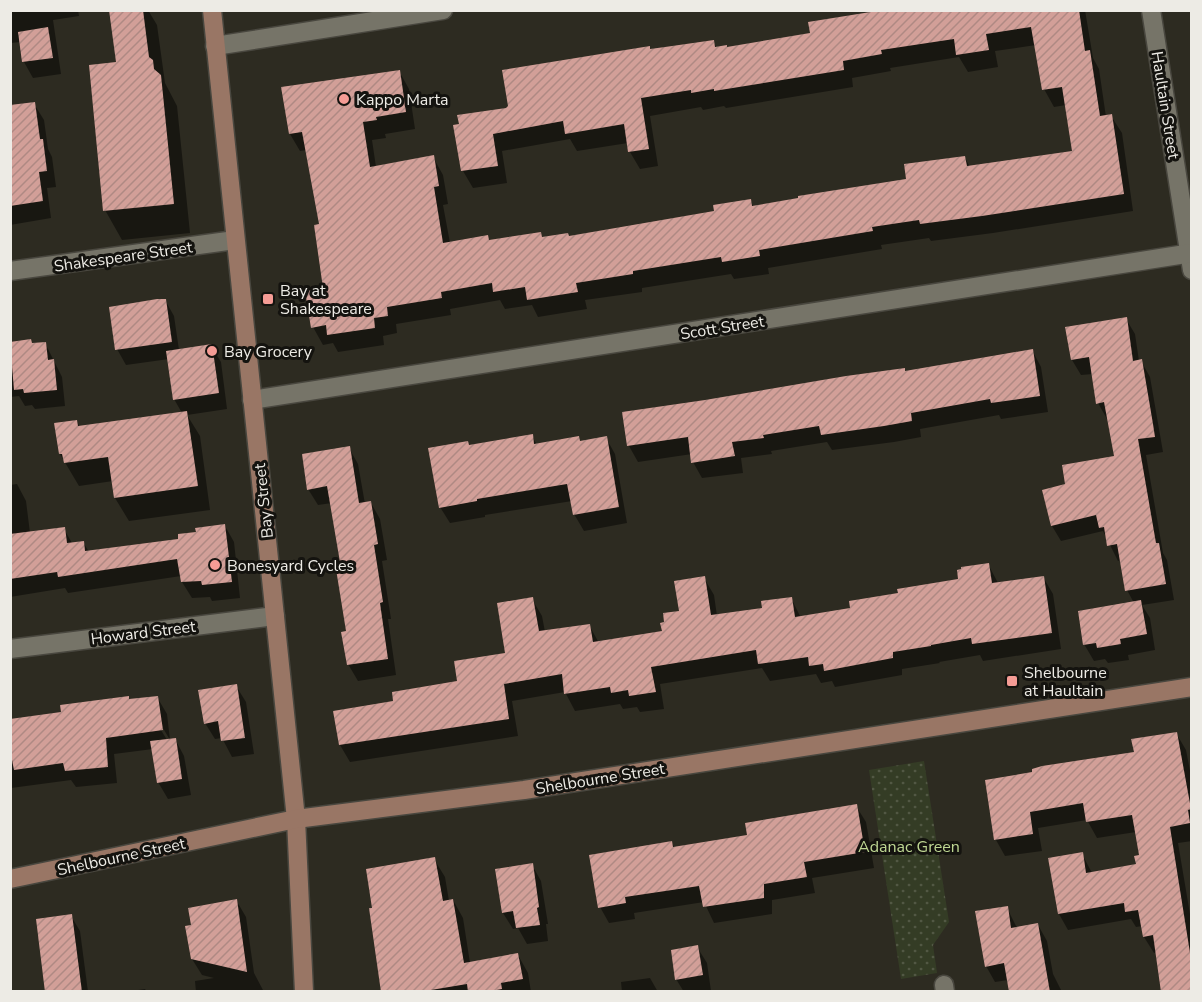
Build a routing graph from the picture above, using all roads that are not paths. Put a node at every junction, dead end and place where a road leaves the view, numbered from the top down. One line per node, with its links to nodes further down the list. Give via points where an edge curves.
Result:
1 (212, 10): 4 (main road, Bay Street)
2 (443, 10): 4 (street)
3 (1151, 10): 6 (street, Haultain Street)
4 (215, 46): 5 (main road, Bay Street)
5 (235, 240): 7 (street, Shakespeare Street); 8 (main road, Bay Street)
6 (1191, 259): 8 (street, Scott Street)
7 (10, 271)
8 (252, 400): 9 (main road, Bay Street)
9 (275, 616): 10 (street, Howard Street); 12 (main road, Bay Street)
10 (10, 649)
11 (1191, 687): 12 (main road, Shelbourne Street, via 524,790)
12 (296, 819): 13 (main road, Shelbourne Street); 14 (main road, Bay Street)
13 (10, 879)
14 (304, 992)

